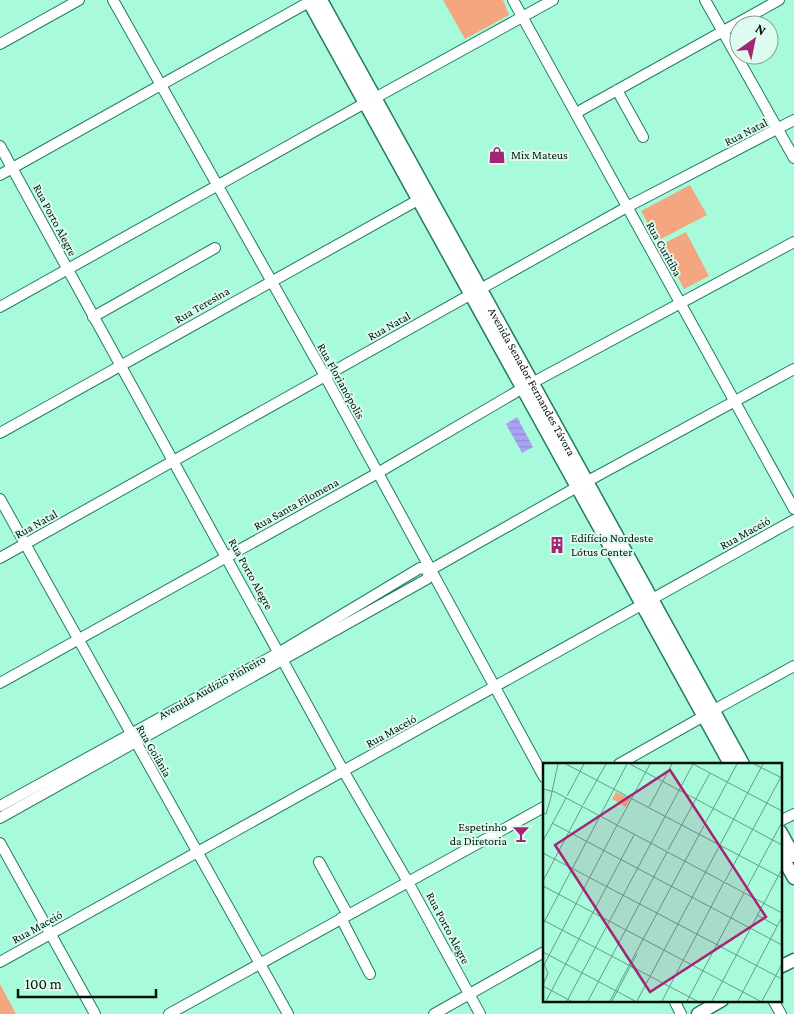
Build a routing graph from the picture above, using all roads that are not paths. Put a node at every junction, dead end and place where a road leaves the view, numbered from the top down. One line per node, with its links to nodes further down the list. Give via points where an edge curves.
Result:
1 (79, 0): 10 (street)
2 (113, 0): 11 (street, Rua Florianópolis)
3 (513, 0): 8 (street, Rua Curitiba)
4 (553, 0): 8 (street)
5 (704, 0): 9 (street)
6 (779, 0): 9 (street)
7 (313, 1): 11 (street); 13 (main road, Avenida Senador Fernandes Távora)
8 (522, 17): 13 (street); 14 (street, Rua Curitiba)
9 (722, 31): 12 (street); 16 (street)
10 (0, 44)
11 (160, 86): 20 (street); 22 (street, Rua Florianópolis)
12 (617, 90): 14 (street); 17 (street)
13 (370, 100): 22 (street); 23 (main road, Avenida Senador Fernandes Távora); 29 (main road, Avenida Senador Fernandes Távora)
14 (576, 112): 24 (street, Rua Curitiba)
15 (794, 120): 16 (street, Rua Natal)
16 (778, 129): 19 (street); 24 (street, Rua Natal)
17 (643, 137)
18 (0, 146): 20 (street, Rua Porto Alegre)
19 (794, 158)
20 (13, 168): 21 (street); 27 (street, Rua Porto Alegre)
21 (0, 175)
22 (217, 186): 27 (street); 28 (street, Rua Florianópolis)
23 (418, 200): 28 (street, Rua Teresina); 29 (main road, Avenida Senador Fernandes Távora)
24 (627, 207): 29 (street, Rua Natal); 30 (street, Rua Curitiba)
25 (794, 242): 30 (street, Rua Santa Filomena)
26 (216, 248): 32 (street)
27 (67, 271): 31 (street); 32 (street, Rua Porto Alegre)
28 (270, 281): 33 (street, Rua Teresina); 35 (street, Rua Florianópolis)
29 (475, 292): 35 (street, Rua Natal); 36 (main road, Avenida Senador Fernandes Távora)
30 (680, 302): 36 (street, Rua Santa Filomena); 37 (street, Rua Curitiba)
31 (0, 308)
32 (93, 317): 33 (street, Rua Porto Alegre)
33 (120, 367): 38 (street, Rua Teresina); 39 (street, Rua Porto Alegre)
34 (794, 369): 37 (street, Avenida Audízio Pinheiro)
35 (325, 376): 39 (street, Rua Natal); 40 (street, Rua Florianópolis)
36 (528, 385): 40 (street, Rua Santa Filomena); 41 (main road, Avenida Senador Fernandes Távora)
37 (735, 402): 41 (street, Avenida Audízio Pinheiro); 43 (street, Rua Curitiba)
38 (0, 433)
39 (173, 462): 45 (street, Rua Natal); 46 (street, Rua Porto Alegre)
40 (376, 474): 46 (street, Rua Santa Filomena); 48 (street, Rua Florianópolis)
41 (582, 484): 48 (street, Avenida Audízio Pinheiro); 49 (main road, Avenida Senador Fernandes Távora)
42 (0, 500): 45 (street, Rua Goiânia)
43 (794, 510)
44 (794, 520): 49 (street, Rua Maceió)
45 (25, 544): 47 (street, Rua Natal); 50 (street, Rua Goiânia)
46 (226, 556): 50 (street, Rua Santa Filomena); 51 (street, Rua Porto Alegre)
47 (0, 558)
48 (430, 570): 51 (street, Avenida Audízio Pinheiro, via 427,579 357,613); 54 (street, Rua Florianópolis)
49 (647, 602): 54 (street, Rua Maceió); 55 (main road, Avenida Senador Fernandes Távora)
50 (78, 640): 53 (street, Rua Santa Filomena); 56 (street, Rua Goiânia)
51 (282, 657): 56 (street, Avenida Audízio Pinheiro); 61 (street, Rua Porto Alegre)
52 (794, 666): 55 (street)
53 (0, 683)
54 (494, 688): 61 (street, Rua Maceió); 62 (street, Rua Florianópolis)
55 (709, 713): 57 (street); 58 (main road, Avenida Senador Fernandes Távora); 59 (main road, Avenida Senador Fernandes Távora)
56 (134, 739): 60 (street, Avenida Audízio Pinheiro); 70 (street, Rua Goiânia)
57 (621, 763)
58 (730, 763)
59 (742, 763)
60 (78, 770): 63 (street, Avenida Audízio Pinheiro); 66 (street, Avenida Audízio Pinheiro)
61 (344, 772): 70 (street, Rua Maceió); 75 (street, Rua Porto Alegre)
62 (543, 774)
63 (0, 806)
64 (543, 808): 75 (street)
65 (794, 814): 67 (street)
66 (0, 818)
67 (782, 820)
68 (782, 835): 71 (main road)
69 (0, 842): 77 (street)
70 (198, 852): 77 (street, Rua Maceió); 81 (street, Rua Goiânia)
71 (794, 856)
72 (782, 857): 74 (main road)
73 (319, 862): 76 (street)
74 (794, 878)
75 (408, 882): 76 (street); 84 (street, Rua Porto Alegre)
76 (344, 917): 81 (street); 83 (street)
77 (50, 934): 80 (street, Rua Maceió); 88 (street)
78 (543, 953): 84 (street)
79 (794, 960): 82 (main road)
80 (0, 962)
81 (260, 963): 89 (street); 90 (street, Rua Goiânia)
82 (782, 966)
83 (370, 974)
84 (469, 994): 91 (street); 92 (street, Rua Porto Alegre)
85 (675, 1002): 93 (street)
86 (719, 1002): 94 (main road)
87 (774, 1002): 95 (street)
88 (95, 1014)
89 (169, 1014)
90 (288, 1014)
91 (434, 1014)
92 (480, 1014)
93 (681, 1014)
94 (698, 1014)
95 (781, 1014)

